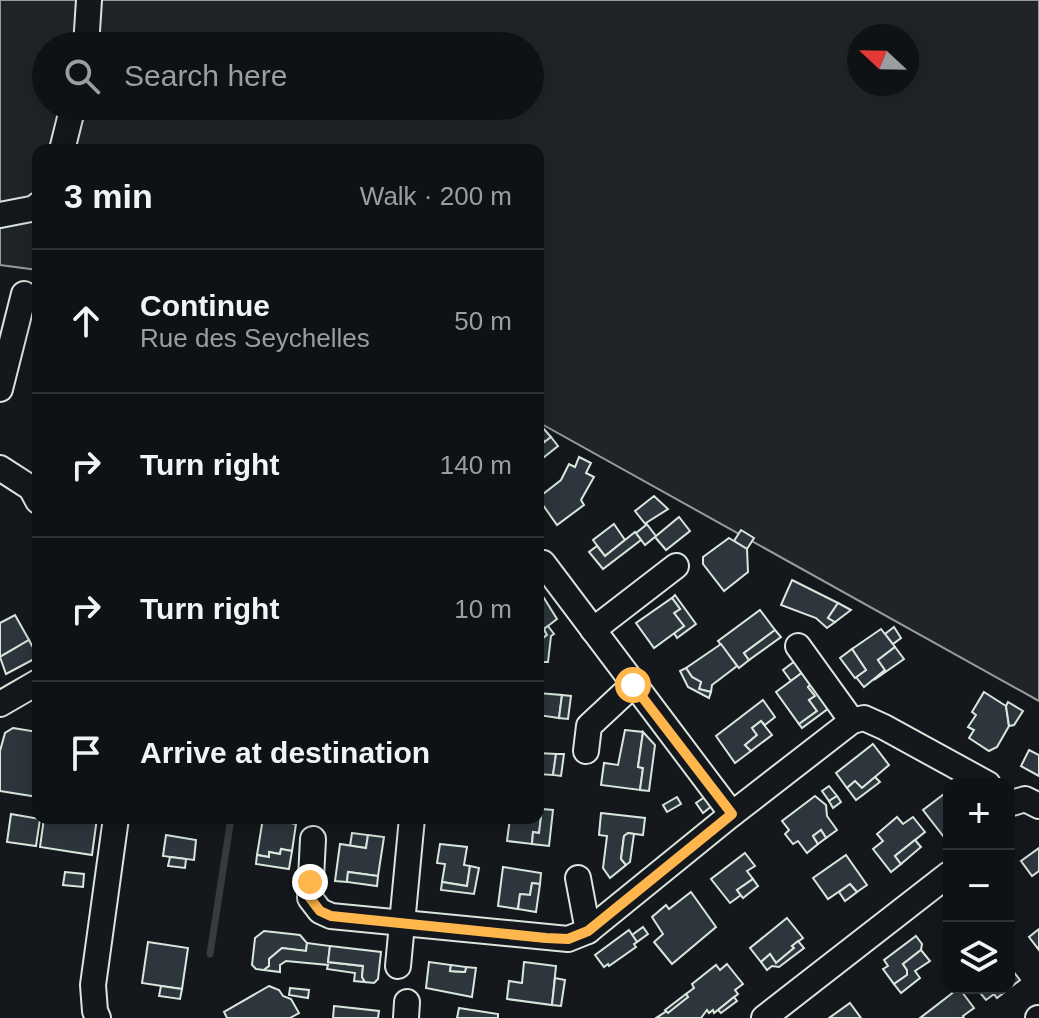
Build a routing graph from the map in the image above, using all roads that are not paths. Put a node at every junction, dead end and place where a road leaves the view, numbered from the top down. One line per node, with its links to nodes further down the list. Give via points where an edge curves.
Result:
1 (89, 0): 2 (street)
2 (87, 32)
3 (70, 120): 4 (street)
4 (64, 144)
5 (32, 209): 6 (street)
6 (0, 215)
7 (24, 294): 8 (street)
8 (0, 389)
9 (0, 468): 10 (street)
10 (32, 490)
11 (676, 566): 13 (street)
12 (544, 567): 13 (street)
13 (593, 630): 16 (street)
14 (798, 646): 18 (street)
15 (32, 685): 17 (street)
16 (633, 685): 19 (street, via 589,726); 23 (street)
17 (0, 704)
18 (852, 721): 20 (street, via 864,718 884,727); 23 (street)
19 (586, 751)
20 (977, 778)
21 (1015, 802): 22 (street, via 1025,799)
22 (1039, 806)
23 (732, 814): 30 (street)
24 (115, 824): 32 (street, via 93,985)
25 (411, 824): 29 (street)
26 (313, 839): 29 (street, via 310,898 320,911)
27 (578, 878): 30 (street)
28 (943, 879): 33 (street)
29 (401, 925): 30 (street, via 568,939); 31 (street)
30 (588, 931)
31 (398, 966)
32 (98, 1018)
33 (764, 1018)

